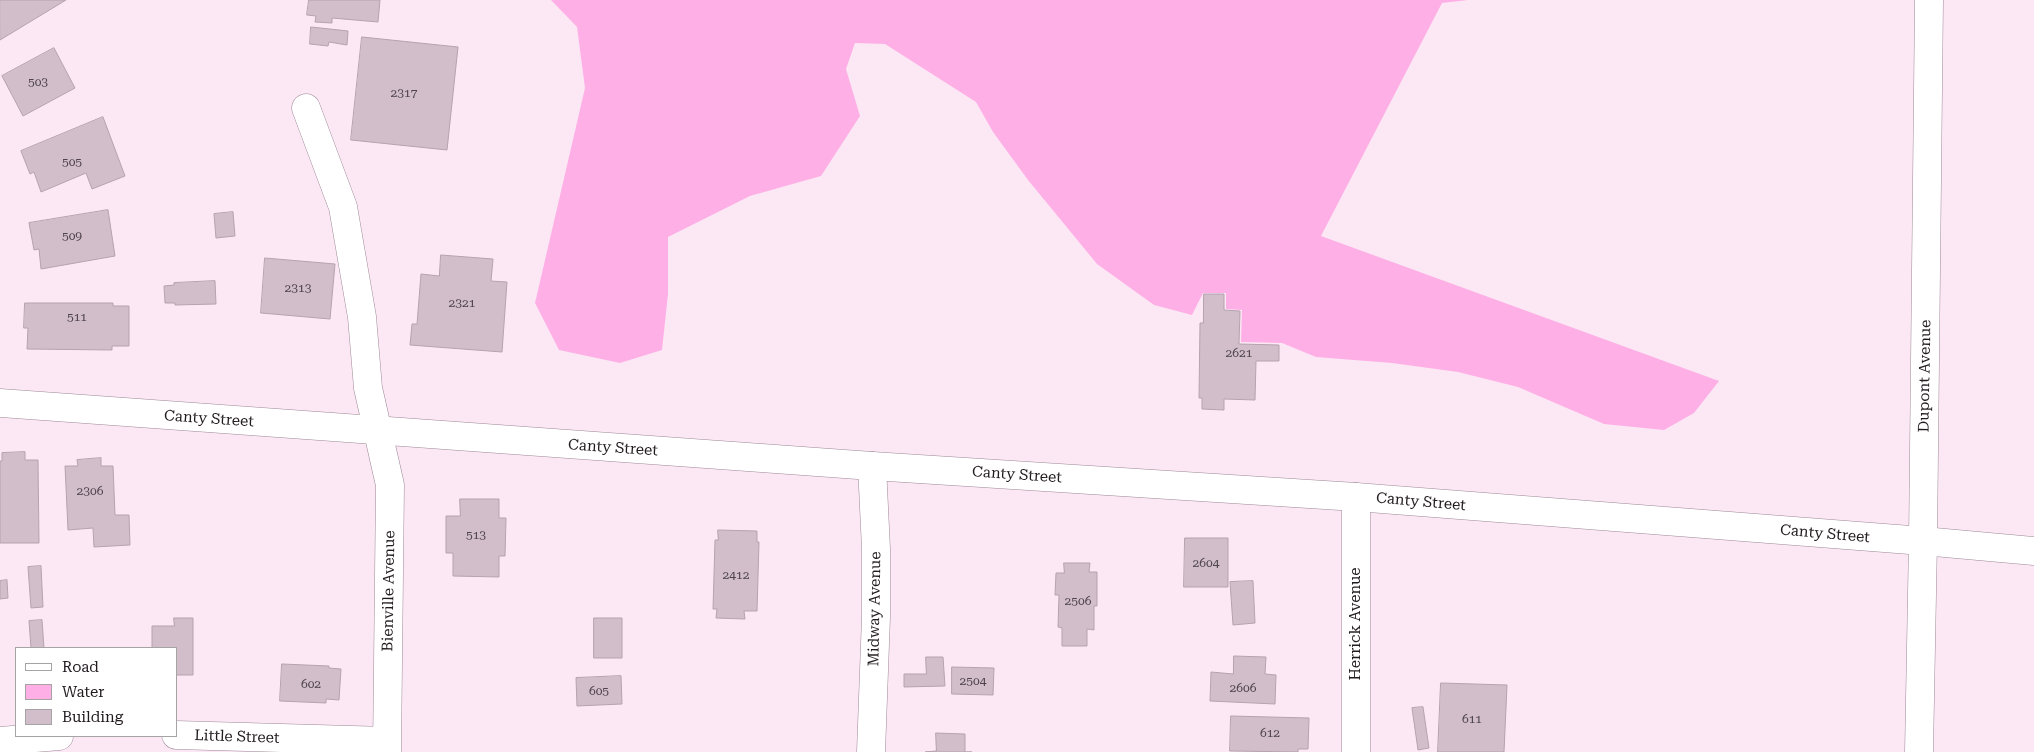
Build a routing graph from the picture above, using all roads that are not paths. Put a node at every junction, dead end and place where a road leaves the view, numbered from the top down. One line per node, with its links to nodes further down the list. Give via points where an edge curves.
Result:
1 (1929, 0): 7 (street, Dupont Avenue)
2 (306, 108): 4 (street, Bienville Avenue, via 343,207 362,317 368,388)
3 (0, 403): 4 (street, Canty Street)
4 (378, 431): 5 (street, Canty Street); 12 (street, Bienville Avenue, via 390,485)
5 (872, 466): 6 (street, Canty Street); 13 (street, Midway Avenue, via 876,617)
6 (1356, 496): 7 (street, Canty Street); 14 (street, Herrick Avenue)
7 (1923, 542): 8 (street, Canty Street); 15 (street, Dupont Avenue)
8 (2034, 552)
9 (178, 735): 12 (street, Little Street)
10 (47, 737): 11 (street)
11 (0, 741)
12 (387, 746)
13 (871, 752)
14 (1356, 752)
15 (1919, 752)

